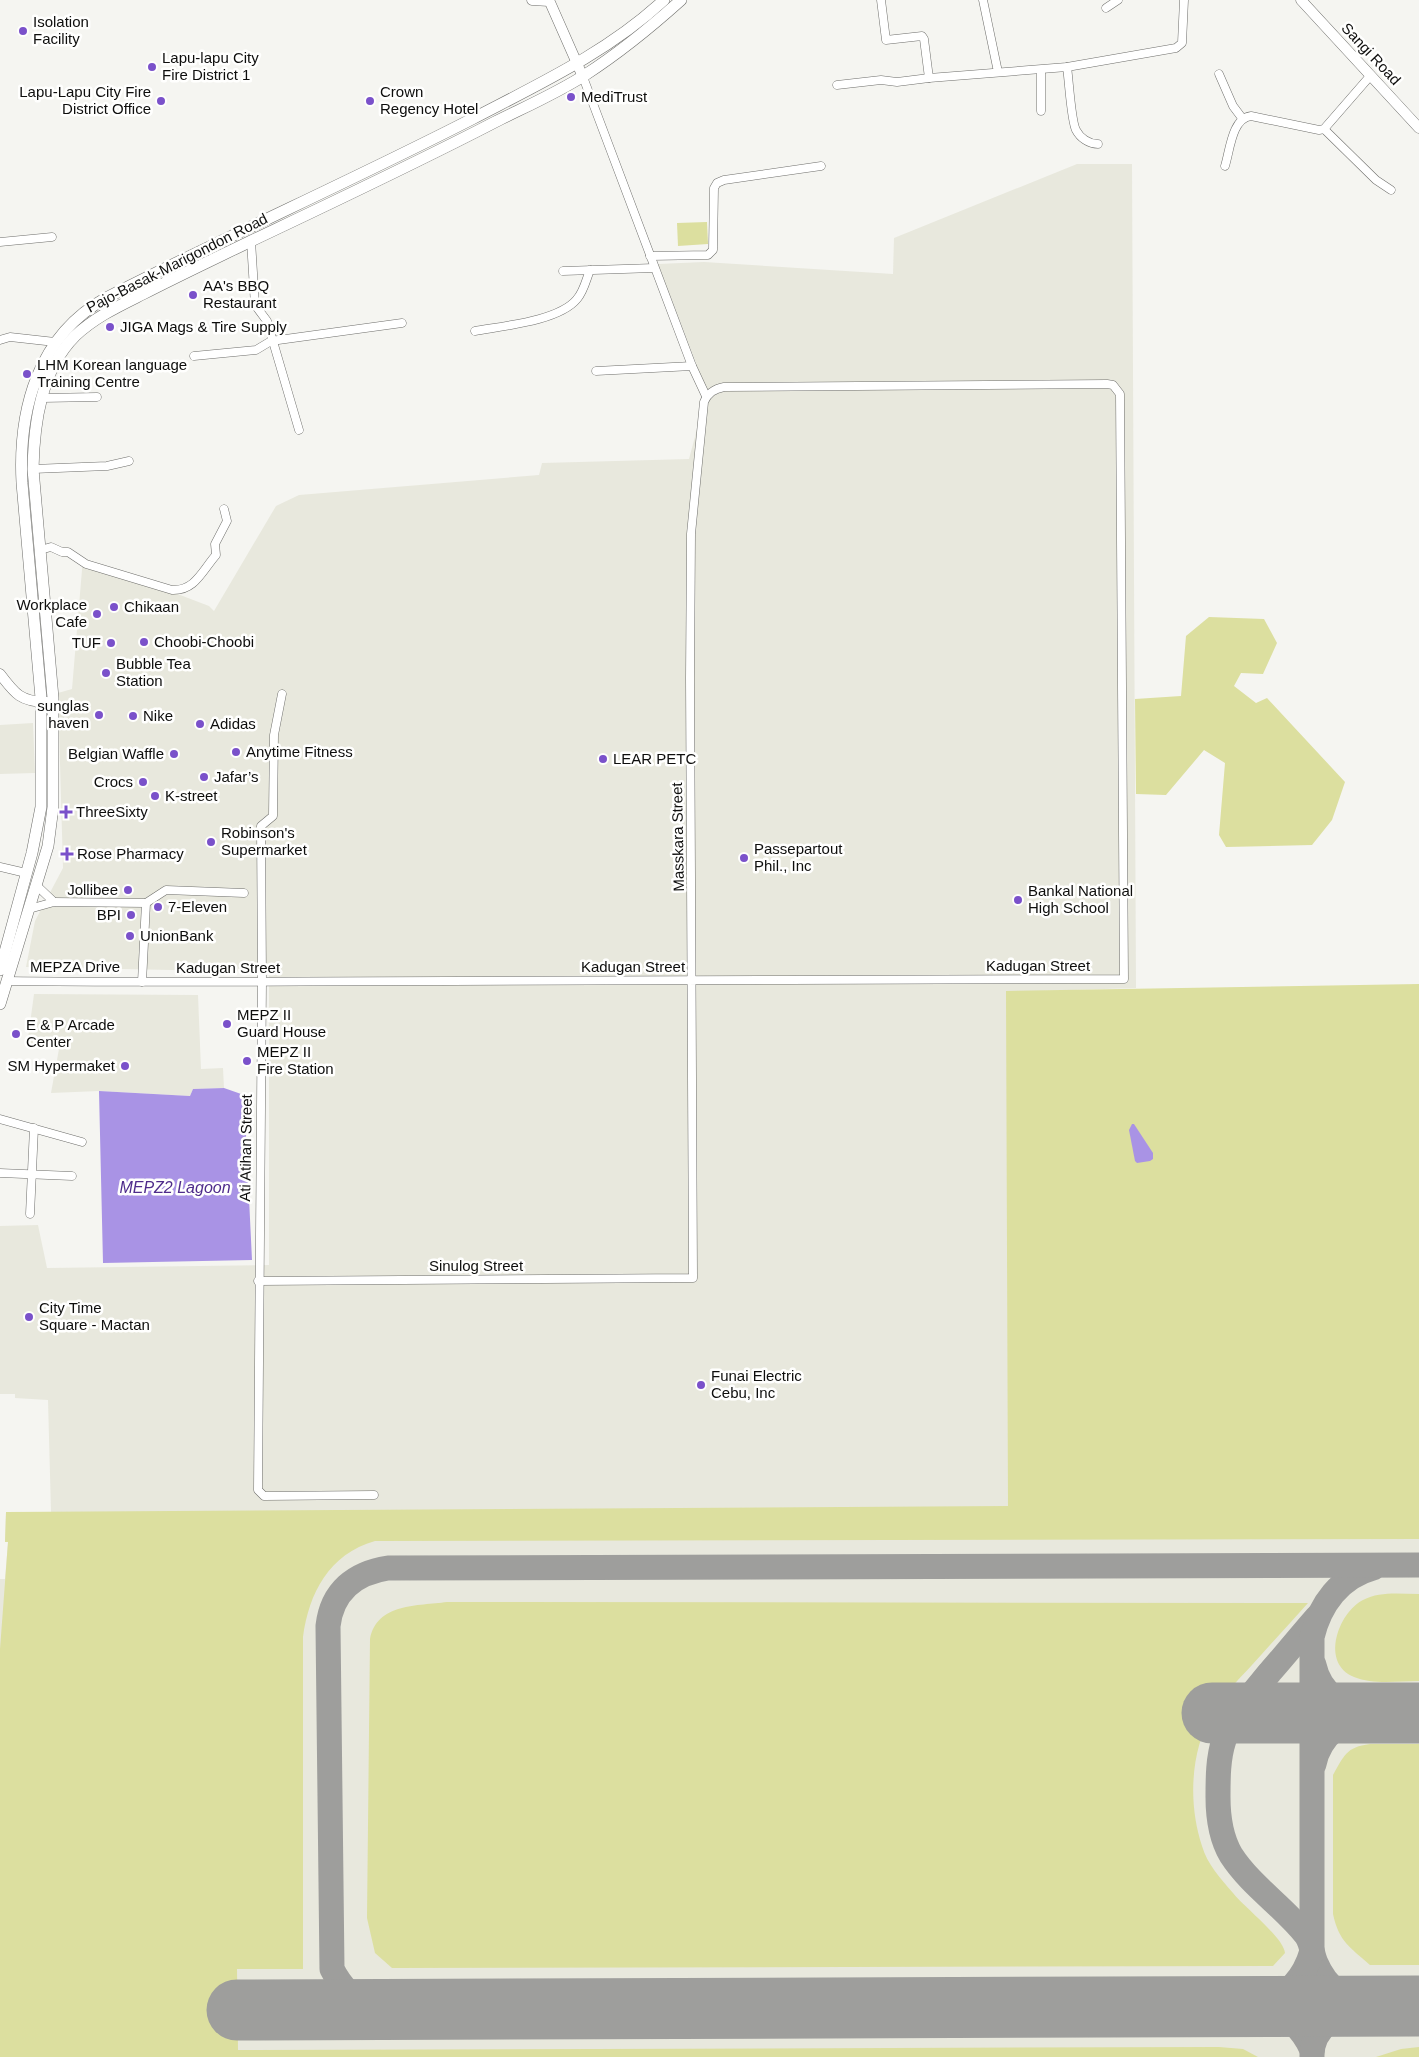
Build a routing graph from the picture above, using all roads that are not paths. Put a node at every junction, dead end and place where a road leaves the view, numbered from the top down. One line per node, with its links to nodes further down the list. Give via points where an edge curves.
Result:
1 (532, 0): 9 (street)
2 (664, 0): 11 (main road, Pajo-Basak-Marigondon Road)
3 (681, 0): 17 (main road, Pajo-Basak-Marigondon Road)
4 (881, 0): 18 (street, via 886,40 922,36)
5 (983, 0): 14 (street)
6 (1118, 0): 10 (street)
7 (1184, 0): 12 (street, via 1182,43 1176,48)
8 (1301, 0): 16 (street, Sangi Road)
9 (549, 1): 11 (street)
10 (1106, 8)
11 (577, 65): 17 (street); 28 (main road, Pajo-Basak-Marigondon Road)
12 (1067, 67): 13 (street); 24 (street, via 1075,130 1091,144)
13 (1040, 70): 14 (street); 20 (street)
14 (998, 72): 18 (street)
15 (1219, 74): 21 (street)
16 (1371, 75): 22 (street, Sangi Road); 23 (street)
17 (583, 77): 29 (main road, Pajo-Basak-Marigondon Road, via 423,160); 33 (street)
18 (929, 78): 19 (street)
19 (836, 85)
20 (1041, 111)
21 (1242, 118): 23 (street, via 1251,116); 26 (street, via 1237,125)
22 (1417, 122)
23 (1324, 129): 27 (street, via 1376,180)
24 (1098, 144)
25 (821, 166): 33 (street, via 717,183 714,188 713,250 708,255)
26 (1226, 166)
27 (1392, 190)
28 (267, 218): 29 (main road); 41 (main road, Pajo-Basak-Marigondon Road, via 89,307)
29 (274, 230): 31 (main road, Pajo-Basak-Marigondon Road)
30 (52, 237): 32 (street)
31 (251, 241): 40 (street, via 255,306 267,321); 47 (main road, Pajo-Basak-Marigondon Road, via 106,313 85,327 60,356)
32 (0, 242)
33 (650, 256): 34 (street)
34 (654, 268): 35 (street); 43 (street)
35 (590, 270): 36 (street); 38 (street, via 577,299 566,308 542,318)
36 (562, 271)
37 (402, 323): 40 (street)
38 (475, 331)
39 (0, 340): 41 (street, via 10,337)
40 (271, 341): 42 (street, via 256,350); 48 (street)
41 (54, 342): 55 (main road, Pajo-Basak-Marigondon Road, via 30,396 21,449)
42 (194, 356)
43 (692, 366): 44 (street); 45 (street)
44 (596, 371)
45 (706, 396): 65 (street, Masskara Street, via 691,534); 65 (street, Kadugan Street, via 724,386 1107,384 1116,388 1120,394 1124,979)
46 (97, 397): 47 (street)
47 (42, 398): 50 (main road, Pajo-Basak-Marigondon Road, via 35,430)
48 (299, 430)
49 (130, 461): 50 (street, via 107,466)
50 (34, 469): 52 (main road, Pajo-Basak-Marigondon Road)
51 (224, 509): 52 (street, via 227,521 215,544 216,554 191,586 182,590 172,590 86,564 68,552 51,547)
52 (40, 550): 55 (main road, Pajo-Basak-Marigondon Road)
53 (0, 674): 55 (street, via 22,698)
54 (282, 694): 67 (street, Ati Atihan Street, via 274,735 273,816 261,826)
55 (47, 702): 56 (main road, Pajo-Basak-Marigondon Road)
56 (48, 727): 58 (main road, Pajo-Basak-Marigondon Road, via 41,807); 59 (main road, Pajo-Basak-Marigondon Road, via 53,807 48,846)
57 (0, 867): 58 (street)
58 (26, 873): 64 (main road, Pajo-Basak-Marigondon Road)
59 (36, 885): 61 (street); 63 (main road, Pajo-Basak-Marigondon Road)
60 (244, 893): 62 (street, via 166,890)
61 (54, 902): 62 (street); 63 (street)
62 (146, 903): 68 (street)
63 (29, 908): 66 (main road, Pajo-Basak-Marigondon Road)
64 (0, 970)
65 (693, 980): 67 (street, Kadugan Street); 77 (street, Masskara Street)
66 (8, 981): 68 (street, MEPZA Drive); 69 (main road, Pajo-Basak-Marigondon Road)
67 (262, 981): 68 (street, Kadugan Street); 78 (street, Ati Atihan Street)
68 (142, 982)
69 (0, 1004)
70 (0, 1119): 71 (street)
71 (34, 1128): 72 (street); 74 (street)
72 (82, 1142)
73 (0, 1173): 74 (street)
74 (32, 1174): 75 (street); 76 (street)
75 (72, 1176)
76 (30, 1214)
77 (693, 1278): 78 (street, Sinulog Street)
78 (258, 1281): 79 (street, Ati Atihan Street, via 259,1493 264,1496)
79 (374, 1495)

